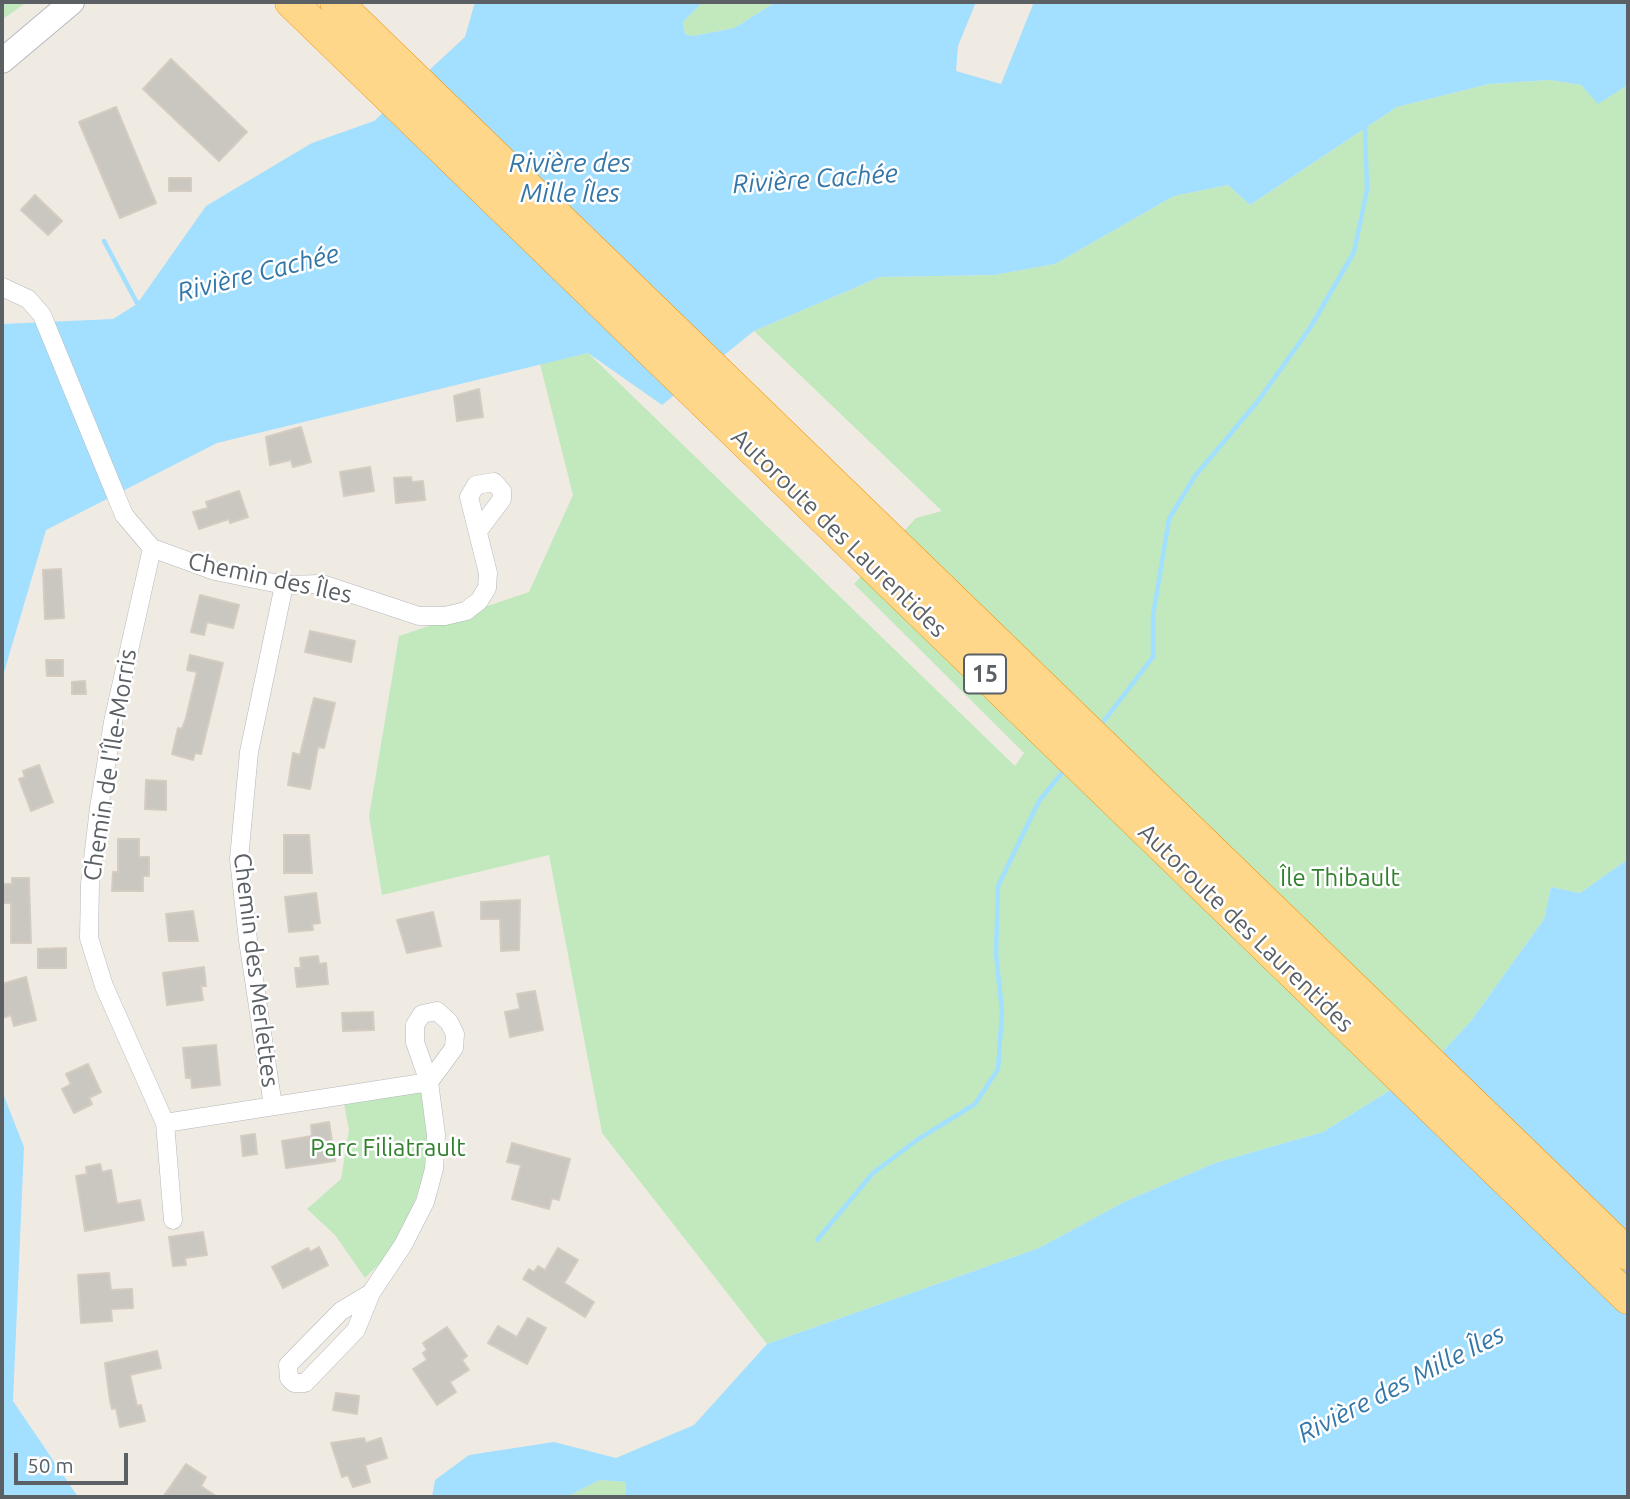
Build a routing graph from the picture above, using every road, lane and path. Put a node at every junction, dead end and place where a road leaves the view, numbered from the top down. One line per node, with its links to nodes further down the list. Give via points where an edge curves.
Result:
1 (72, 2): 4 (main road)
2 (291, 2): 14 (highway, Autoroute des Laurentides / 15)
3 (336, 2): 12 (highway, Autoroute des Laurentides / 15)
4 (2, 61)
5 (2, 287): 7 (street, via 33,303 48,324 124,515)
6 (478, 531): 8 (street, Chemin des Îles, via 488,573 486,589 466,611 419,616 322,584)
7 (152, 548): 8 (street, Chemin des Îles, via 215,570); 10 (street, Chemin de l'Île-Morris, via 99,808 89,938 104,986)
8 (284, 585): 9 (street, Chemin des Merlettes, via 249,752 239,859)
9 (273, 1106): 10 (street); 13 (street, via 429,1082 436,1135 434,1169 425,1202)
10 (165, 1123): 11 (street, Chemin de l'Île-Morris)
11 (173, 1220)
12 (1628, 1254)
13 (371, 1293): 13 (street, via 356,1330 305,1383 289,1378 288,1364 341,1311)
14 (1628, 1298)

